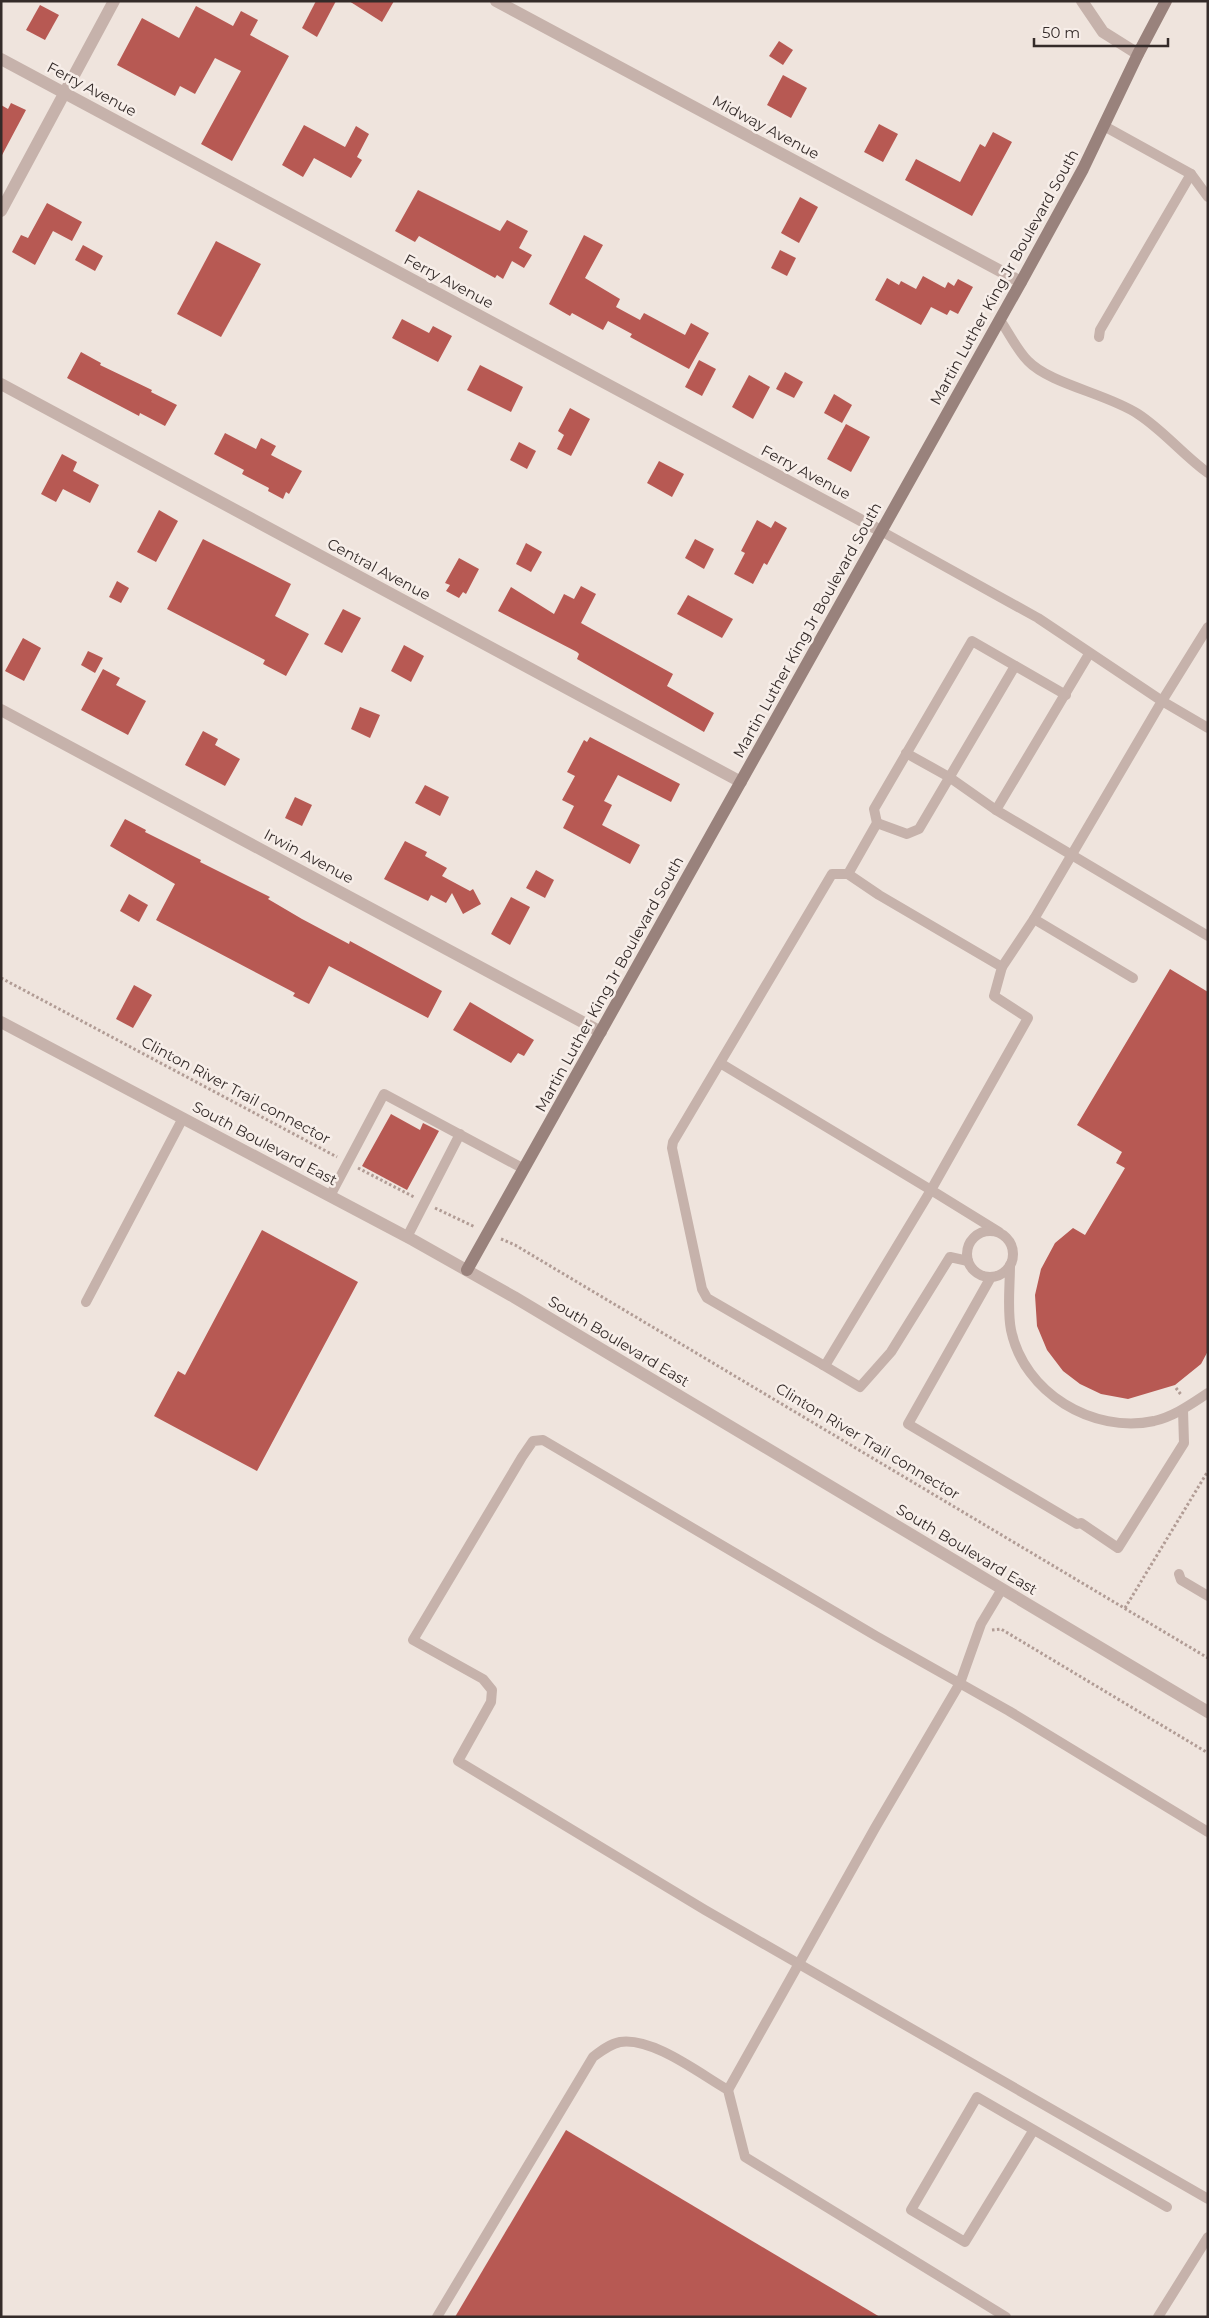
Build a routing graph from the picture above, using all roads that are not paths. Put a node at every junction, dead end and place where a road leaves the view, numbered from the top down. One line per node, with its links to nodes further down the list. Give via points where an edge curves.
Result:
1 (114, 1): 7 (street)
2 (496, 1): 12 (street, Midway Avenue)
3 (1082, 1): 5 (street, via 1103,32)
4 (1166, 1): 5 (main road, Martin Luther King Jr Boulevard South)
5 (1138, 54): 8 (main road, Martin Luther King Jr Boulevard South)
6 (1, 59): 7 (street, Ferry Avenue)
7 (65, 93): 11 (street); 17 (street, Ferry Avenue)
8 (1104, 126): 9 (lane); 12 (main road, Martin Luther King Jr Boulevard South)
9 (1191, 174): 10 (lane); 14 (lane, via 1100,330)
10 (1208, 197)
11 (1, 211)
12 (1021, 282): 13 (main road, Martin Luther King Jr Boulevard South)
13 (1000, 320): 16 (lane, via 1024,357 1034,366 1137,413 1168,436); 17 (main road, Martin Luther King Jr Boulevard South)
14 (1099, 338)
15 (1, 384): 27 (street, Central Avenue)
16 (1206, 472)
17 (881, 532): 19 (lane, via 1038,618); 27 (main road, Martin Luther King Jr Boulevard South)
18 (1208, 627): 22 (lane)
19 (1089, 654): 21 (lane); 22 (lane)
20 (1015, 666): 21 (lane); 25 (lane, via 972,641); 26 (lane)
21 (1066, 695): 28 (lane)
22 (1162, 702): 24 (lane); 30 (lane)
23 (1, 710): 37 (street, Irwin Avenue)
24 (1208, 728)
25 (906, 753): 26 (lane); 29 (lane, via 874,809)
26 (949, 777): 28 (lane); 29 (lane, via 919,829 907,834)
27 (741, 782): 37 (main road, Martin Luther King Jr Boulevard South)
28 (996, 810): 30 (lane)
29 (877, 823): 31 (lane)
30 (1071, 855): 32 (lane); 33 (lane)
31 (848, 874): 34 (lane); 38 (lane, via 832,874)
32 (1034, 919): 34 (lane); 35 (lane)
33 (1208, 936)
34 (1002, 968): 42 (lane, via 994,996 1027,1015 1027,1021)
35 (1133, 978)
36 (1, 1022): 39 (street, South Boulevard East)
37 (601, 1032): 41 (main road, Martin Luther King Jr Boulevard South)
38 (720, 1063): 42 (lane); 51 (lane, via 672,1148 702,1289 707,1298)
39 (183, 1118): 43 (street, South Boulevard East); 50 (lane)
40 (460, 1134): 41 (lane); 43 (lane, via 384,1094); 45 (lane)
41 (524, 1169): 48 (main road, Martin Luther King Jr Boulevard South)
42 (931, 1190): 44 (lane); 51 (lane, via 828,1362)
43 (330, 1196): 45 (street, South Boulevard East)
44 (999, 1232): 46 (lane, via 992,1230 977,1234 968,1246); 47 (lane, via 1010,1242 1013,1258)
45 (407, 1237): 48 (street, South Boulevard East)
46 (968, 1261): 49 (lane, via 977,1273); 51 (lane, via 950,1257 891,1352 860,1387)
47 (1010, 1265): 49 (lane); 53 (lane, via 1011,1330 1022,1361 1042,1387 1069,1408 1124,1424 1155,1420)
48 (467, 1270): 55 (street, South Boulevard East)
49 (992, 1277): 53 (lane, via 908,1424 1081,1523 1118,1548 1184,1443)
50 (86, 1302)
51 (822, 1365)
52 (1208, 1393): 53 (lane)
53 (1183, 1410)
54 (1180, 1574): 56 (lane, via 1181,1580)
55 (1002, 1589): 57 (lane, via 981,1624); 58 (street, South Boulevard East)
56 (1208, 1596)
57 (960, 1683): 59 (lane); 60 (lane); 60 (lane, via 543,1440 534,1441 522,1457 413,1640 483,1679 492,1690 491,1702 458,1761)
58 (1208, 1712)
59 (1208, 1832)
60 (798, 1964): 61 (lane); 63 (lane)
61 (728, 2090): 66 (lane, via 653,2047 638,2042 619,2042 593,2057); 67 (lane, via 745,2157)
62 (1033, 2131): 62 (lane, via 977,2097 911,2210 965,2242); 64 (lane)
63 (1208, 2199)
64 (1167, 2207)
65 (1208, 2237): 68 (lane)
66 (436, 2317)
67 (1006, 2317)
68 (1158, 2317)

